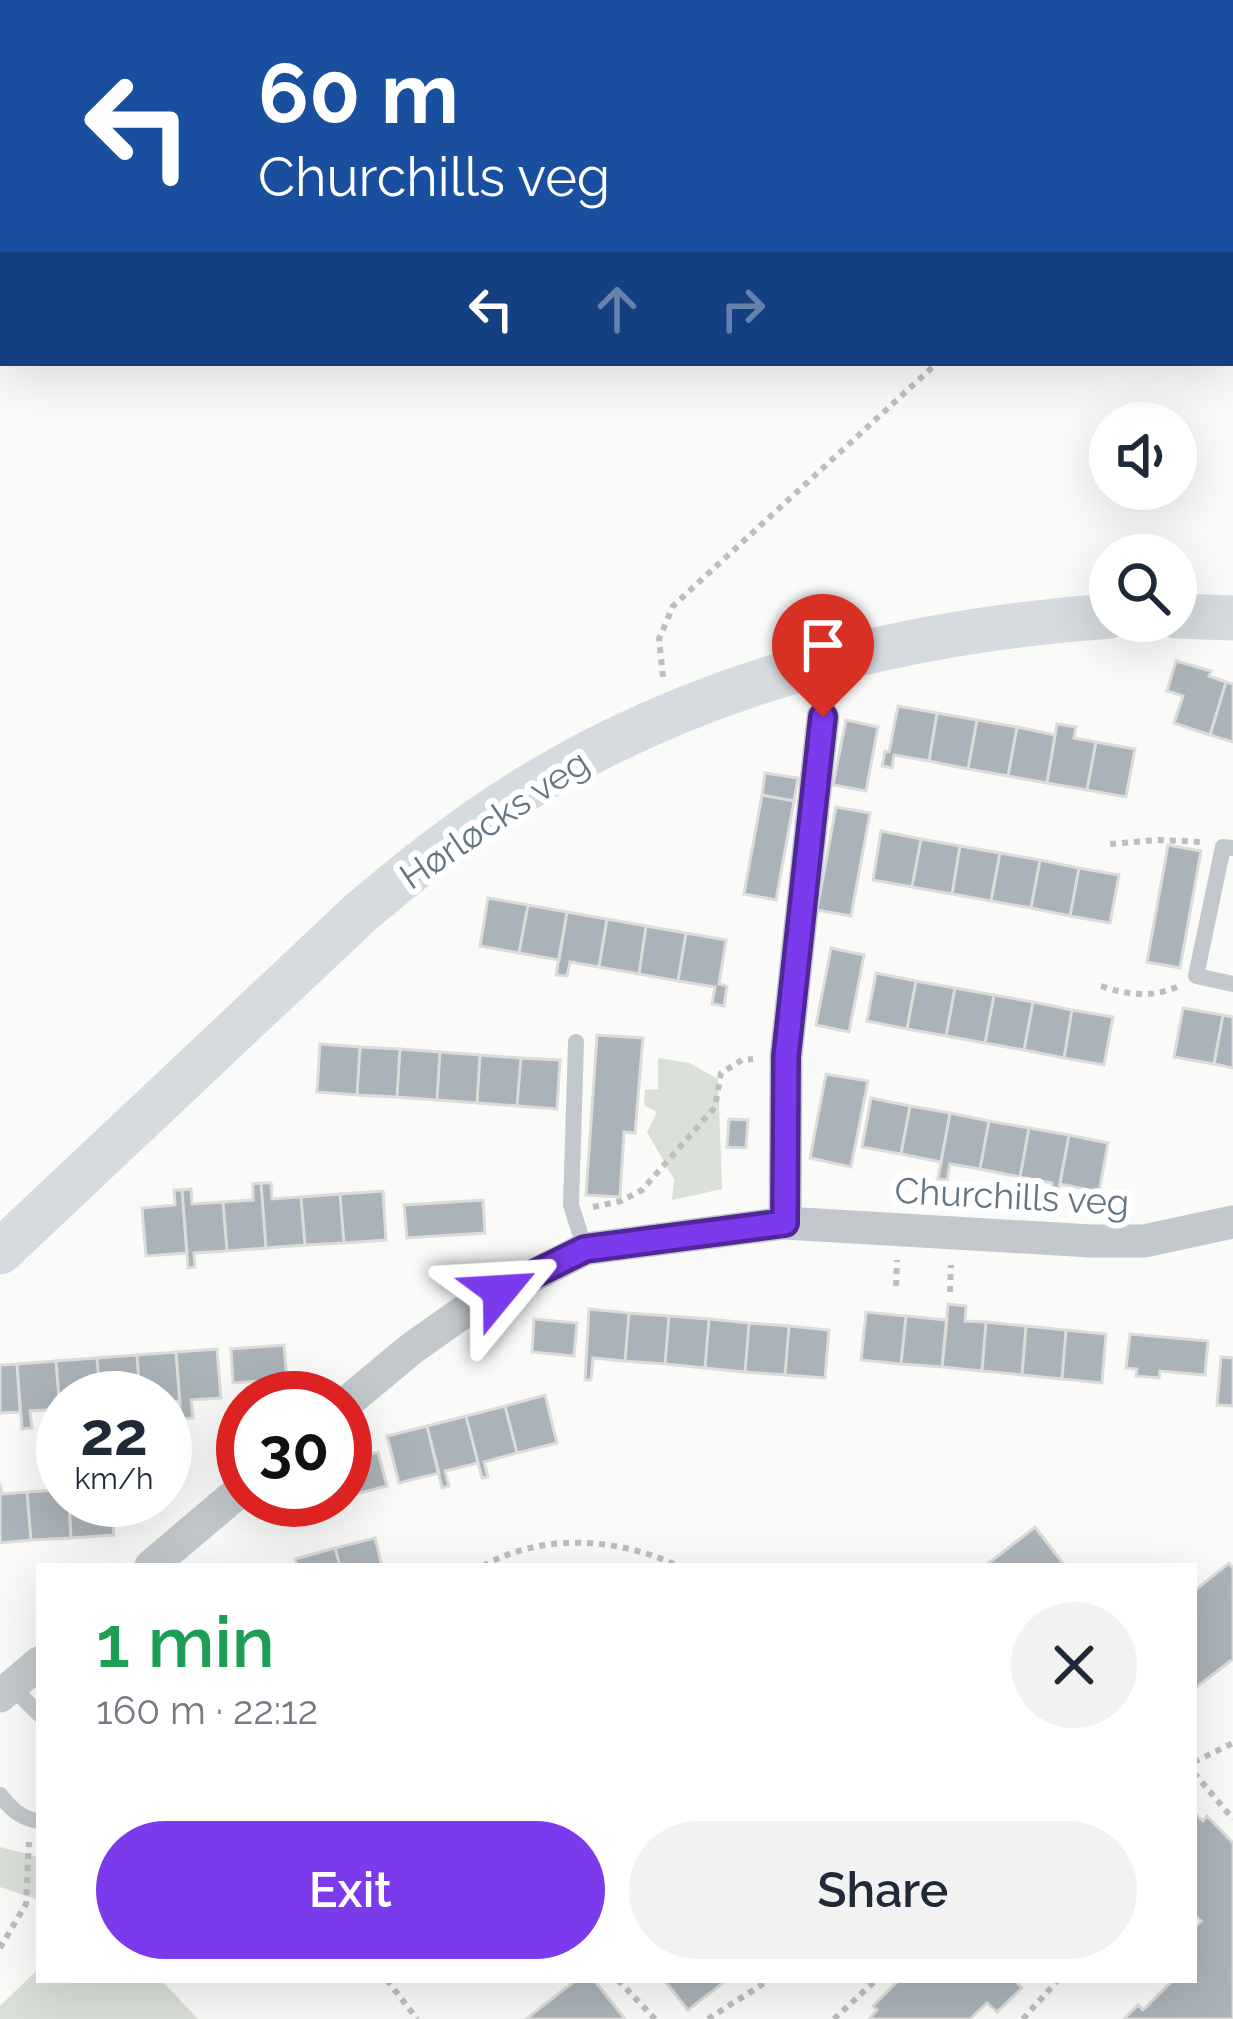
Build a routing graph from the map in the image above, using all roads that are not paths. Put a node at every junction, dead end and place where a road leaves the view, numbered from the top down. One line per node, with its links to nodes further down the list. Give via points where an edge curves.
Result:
1 (1089, 617): 11 (street, Hørløcks veg, via 950,633 766,678 676,712 538,782 360,914)
2 (1197, 617): 3 (street)
3 (1233, 618)
4 (823, 717): 9 (street, via 786,1056)
5 (1228, 848): 6 (lane, via 1196,976)
6 (1233, 984)
7 (576, 1042): 10 (lane, via 573,1210)
8 (1233, 1222): 9 (street, Churchills veg, via 1144,1241)
9 (785, 1223): 10 (street, Churchills veg)
10 (585, 1249): 12 (street, Churchills veg, via 469,1308)
11 (0, 1252)
12 (372, 1382)
13 (216, 1511): 14 (street)
14 (156, 1563)
15 (36, 1666): 16 (street)
16 (6, 1692): 17 (lane)
17 (36, 1712)
18 (0, 1795): 19 (lane)
19 (35, 1821)

